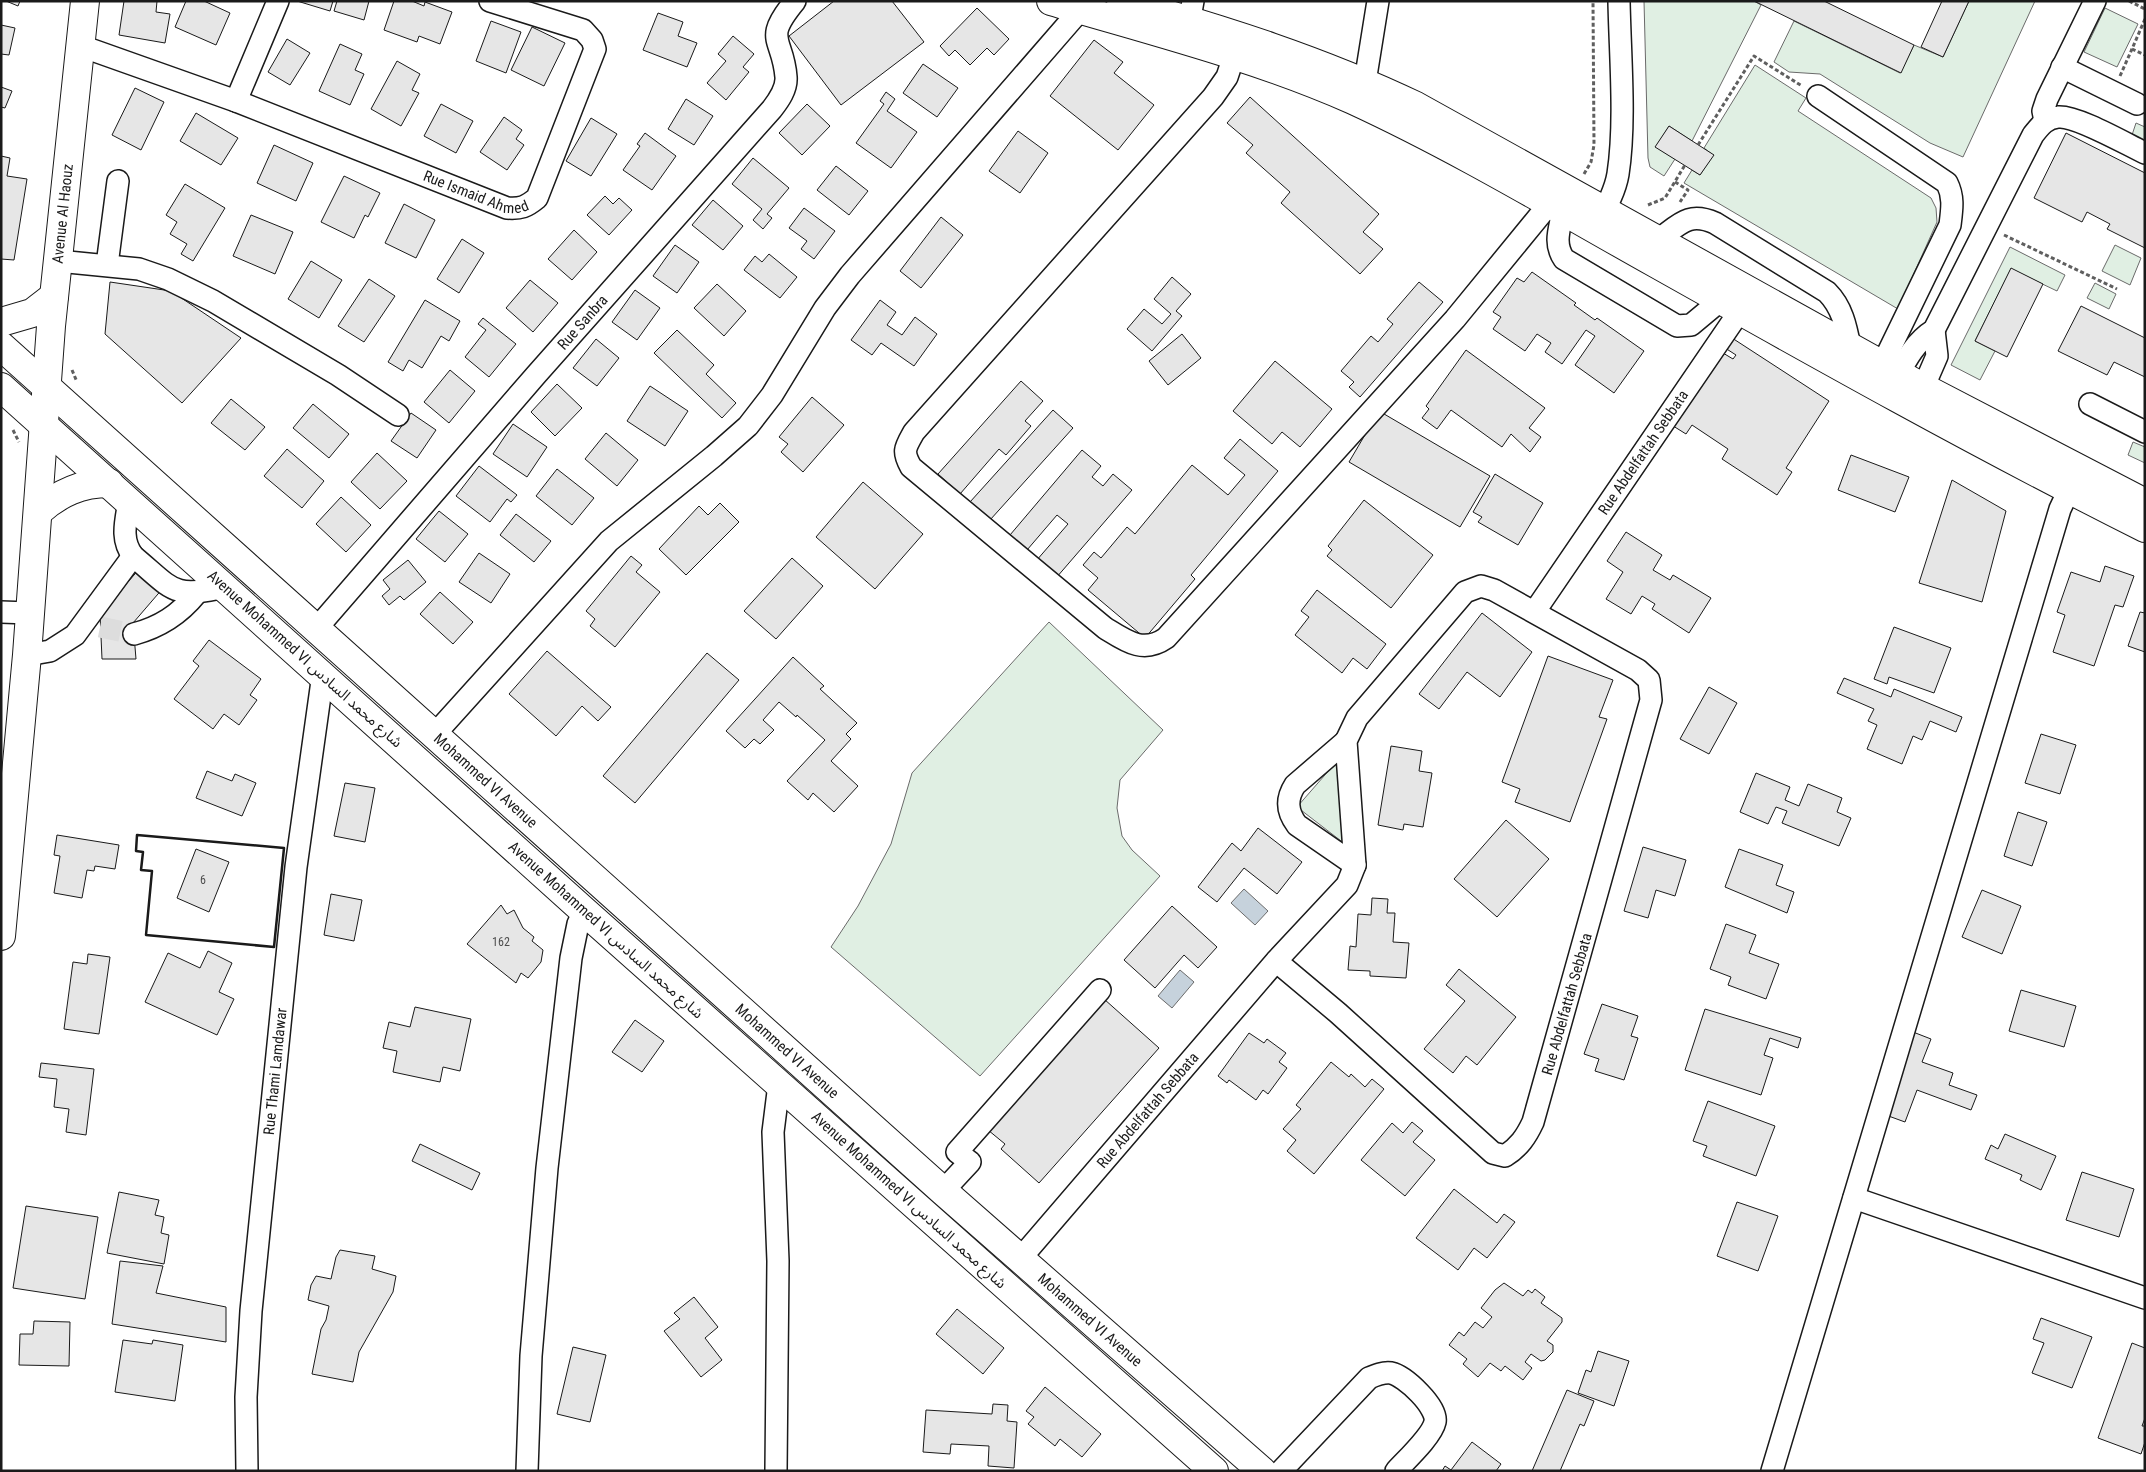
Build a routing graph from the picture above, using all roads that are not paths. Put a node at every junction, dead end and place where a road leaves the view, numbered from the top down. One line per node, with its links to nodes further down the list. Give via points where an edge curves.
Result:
1 (85, 1): 12 (main road, Avenue Al Haouz)
2 (278, 1): 17 (street)
3 (490, 1): 17 (street, Rue Ismaid Ahmed, via 583,30 595,49 537,198 528,206 506,208)
4 (795, 1): 52 (street, Rue Sanbra, via 777,28 776,37 786,78 784,89 772,109)
5 (1051, 1): 10 (main road)
6 (1121, 1): 11 (main road)
7 (1378, 1): 15 (street)
8 (1619, 1): 23 (street, via 1621,139 1618,176)
9 (2095, 1): 14 (street)
10 (1084, 6): 11 (main road); 56 (street, via 850,275 825,308 772,395 748,426 609,541)
11 (1190, 21): 13 (main road); 15 (main road)
12 (81, 46): 17 (street, Rue Ismaid Ahmed); 25 (main road, Avenue Al Haouz)
13 (1234, 56): 22 (main road, via 1351,100 1444,144); 22 (street, via 1227,77 1213,97 914,432 906,446 905,455 910,467 1105,628 1128,642 1143,647 1156,645 1166,638)
14 (2062, 68): 18 (street); 19 (street, via 2043,111)
15 (1365, 82): 23 (main road, via 1446,122)
16 (1818, 96): 33 (street, via 1947,183 1951,191 1950,225)
17 (236, 101)
18 (2137, 104)
19 (2045, 121): 20 (street, via 2059,116 2080,122); 30 (street, via 2033,135)
20 (2145, 153)
21 (118, 181): 26 (street)
22 (1556, 207): 23 (main road); 28 (street, via 1557,242 1564,259 1677,326 1692,325)
23 (1599, 220): 24 (main road); 28 (main road)
24 (1658, 240): 28 (main road); 32 (street, via 1692,218 1715,223 1827,292 1838,305)
25 (58, 260): 26 (street); 27 (main road, Avenue Al Haouz)
26 (107, 265): 38 (street, via 138,269 168,279 213,301 338,375)
27 (54, 296): 29 (main road, via 32,313); 35 (main road, Avenue Al Haouz)
28 (1738, 301): 32 (main road); 33 (main road); 49 (street, Rue Abdelfattah Sebbata)
29 (1, 322)
30 (1934, 330): 33 (street, via 1919,341); 36 (street, via 1937,356)
31 (1, 346): 35 (main road, Avenue Mohammed VI شارع محمد السادس)
32 (1850, 347): 33 (main road)
33 (1890, 377): 36 (main road)
34 (1, 387): 39 (main road, Avenue Mohammed VI شارع محمد السادس)
35 (47, 387): 39 (main road, Avenue Al Haouz); 52 (main road, Avenue Mohammed VI شارع محمد السادس)
36 (1920, 397): 41 (main road); 43 (main road)
37 (2090, 404): 40 (street)
38 (398, 415)
39 (44, 426): 42 (main road, Avenue Mohammed VI شارع محمد السادس); 44 (main road, Avenue Al Haouz)
40 (2145, 432)
41 (2069, 490): 45 (main road); 65 (street, via 2060,509)
42 (119, 492): 44 (main road, via 86,485 67,491); 46 (street, via 124,536); 47 (main road, Avenue Mohammed VI شارع محمد السادس)
43 (2145, 503)
44 (38, 512): 51 (main road, Avenue Al Haouz)
45 (2145, 528)
46 (133, 556): 48 (street, via 174,591); 54 (street, via 93,624 50,651)
47 (225, 587): 48 (street); 55 (main road, Avenue Mohammed VI شارع محمد السادس)
48 (196, 594): 53 (street, via 161,625)
49 (1535, 611): 57 (street, Rue Abdelfattah Sebbata, via 1481,586 1465,592 1357,718); 61 (street, Rue Abdelfattah Sebbata, via 1638,670 1649,680 1652,690 1584,945 1533,1122 1525,1139 1504,1156 1493,1153)
50 (1, 612): 51 (street)
51 (30, 613): 54 (main road, Avenue Al Haouz)
52 (317, 628): 56 (main road, Mohammed VI Avenue)
53 (134, 634)
54 (27, 655): 60 (main road, Avenue Al Haouz)
55 (323, 674): 59 (main road, Avenue Mohammed VI شارع محمد السادس); 69 (street, Rue Thami Lamdawar, via 296,867 251,1311 246,1397)
56 (435, 734): 64 (main road, Mohammed VI Avenue)
57 (1346, 741): 58 (street, Rue Abdelfattah Sebbata); 58 (street, via 1295,785 1288,805 1297,825)
58 (1355, 865): 61 (street, Rue Abdelfattah Sebbata, via 1347,885)
59 (584, 911): 63 (main road, Avenue Mohammed VI شارع محمد السادس); 70 (street, via 571,958 547,1168 531,1356)
60 (1, 936)
61 (1276, 961): 66 (street, Rue Abdelfattah Sebbata)
62 (1100, 990): 64 (street, via 957,1152 970,1162)
63 (779, 1084): 68 (main road, Avenue Mohammed VI شارع محمد السادس); 71 (street, via 772,1132 778,1261)
64 (943, 1191): 66 (main road, Mohammed VI Avenue)
65 (1854, 1198): 67 (street); 75 (street)
66 (1020, 1259): 72 (main road, Mohammed VI Avenue)
67 (2145, 1298)
68 (1208, 1469)
69 (248, 1471)
70 (527, 1471)
71 (776, 1471)
72 (1262, 1471)
73 (1281, 1471): 74 (street, via 1369,1378 1390,1373 1429,1402 1435,1422)
74 (1396, 1471)
75 (1772, 1471)

